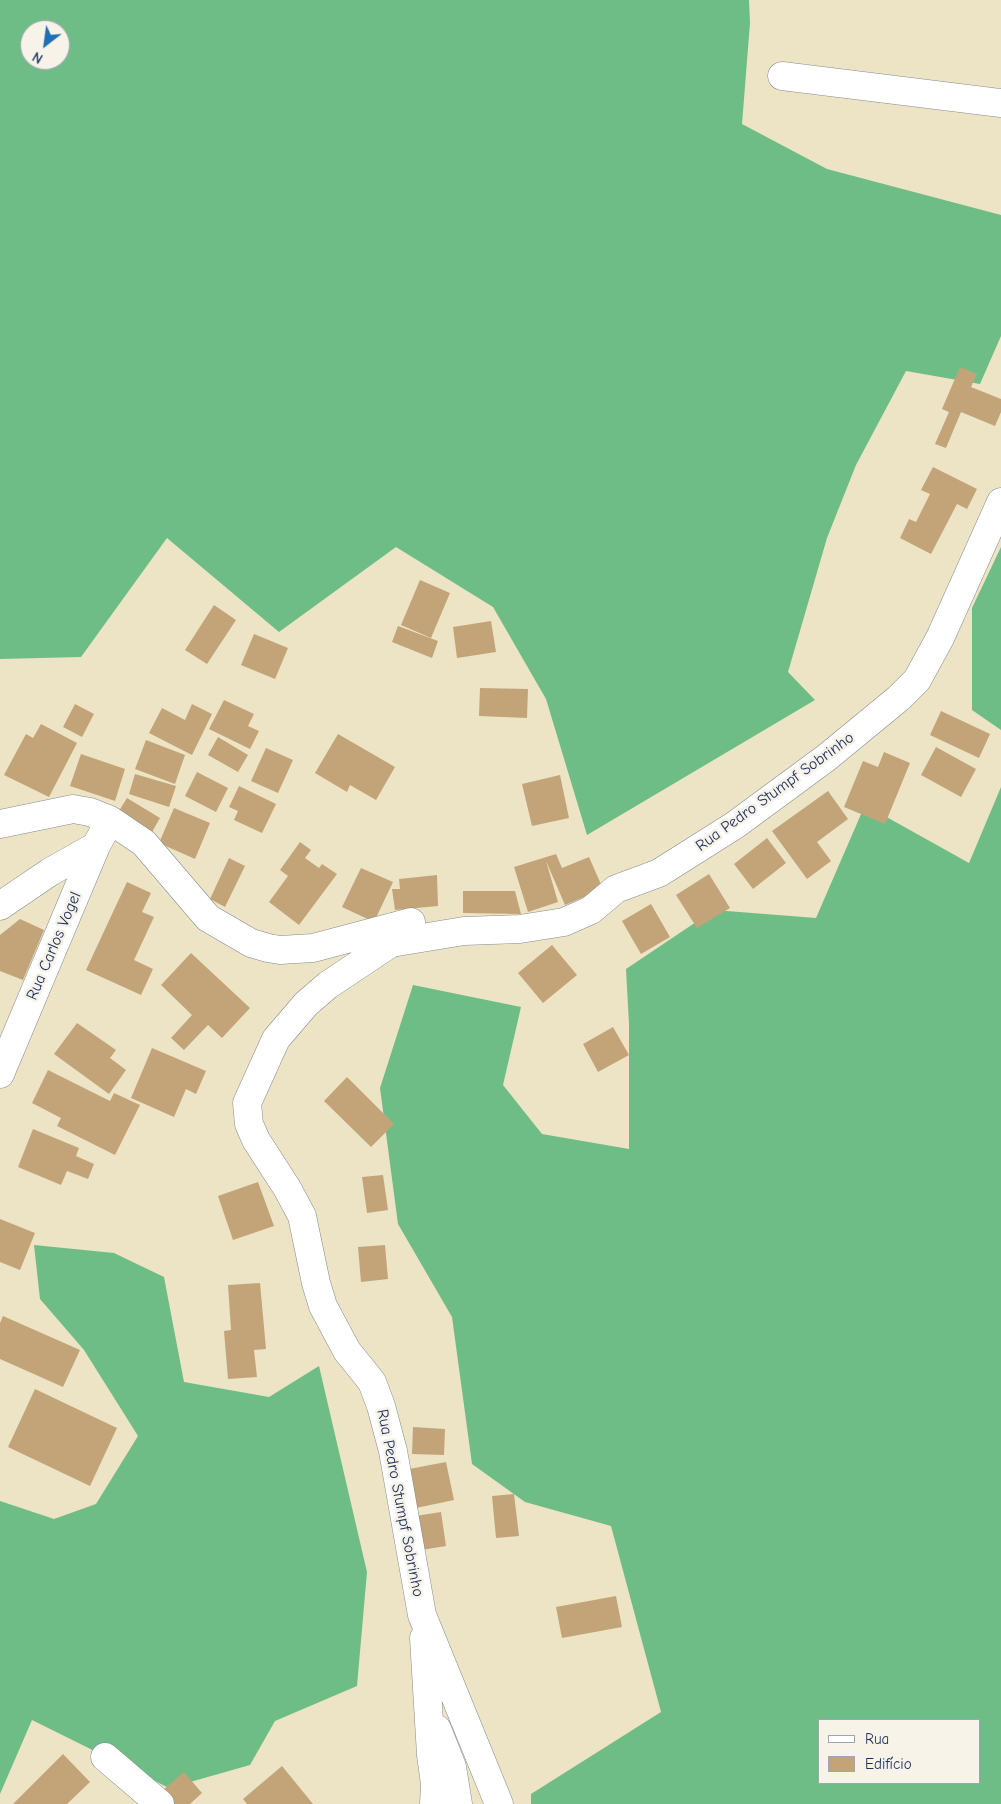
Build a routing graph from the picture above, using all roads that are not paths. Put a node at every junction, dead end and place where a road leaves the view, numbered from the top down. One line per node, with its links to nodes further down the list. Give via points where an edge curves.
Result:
1 (782, 76): 2 (street)
2 (1001, 103)
3 (1001, 502): 8 (street, Rua Pedro Stumpf Sobrinho, via 918,680 826,758 734,825 658,873 616,889 591,910 564,922 520,929)
4 (110, 820): 5 (street, via 73,809); 6 (street, Rua Carlos Vogel); 8 (street, via 144,843 208,918 251,943 280,950 313,948 413,922)
5 (0, 824)
6 (96, 846): 7 (street); 9 (street, Rua Carlos Vogel)
7 (0, 906)
8 (464, 931): 10 (street, Rua Pedro Stumpf Sobrinho, via 391,943 328,985 306,1004 276,1039 247,1103 249,1124 256,1140 302,1216 323,1306 347,1351 372,1382 381,1406 393,1451)
9 (0, 1074)
10 (422, 1614): 11 (street); 16 (street, Rua Pedro Stumpf Sobrinho)
11 (428, 1705): 14 (street); 15 (street, via 452,1767)
12 (105, 1757): 13 (street)
13 (160, 1804)
14 (434, 1804)
15 (458, 1804)
16 (499, 1804)

